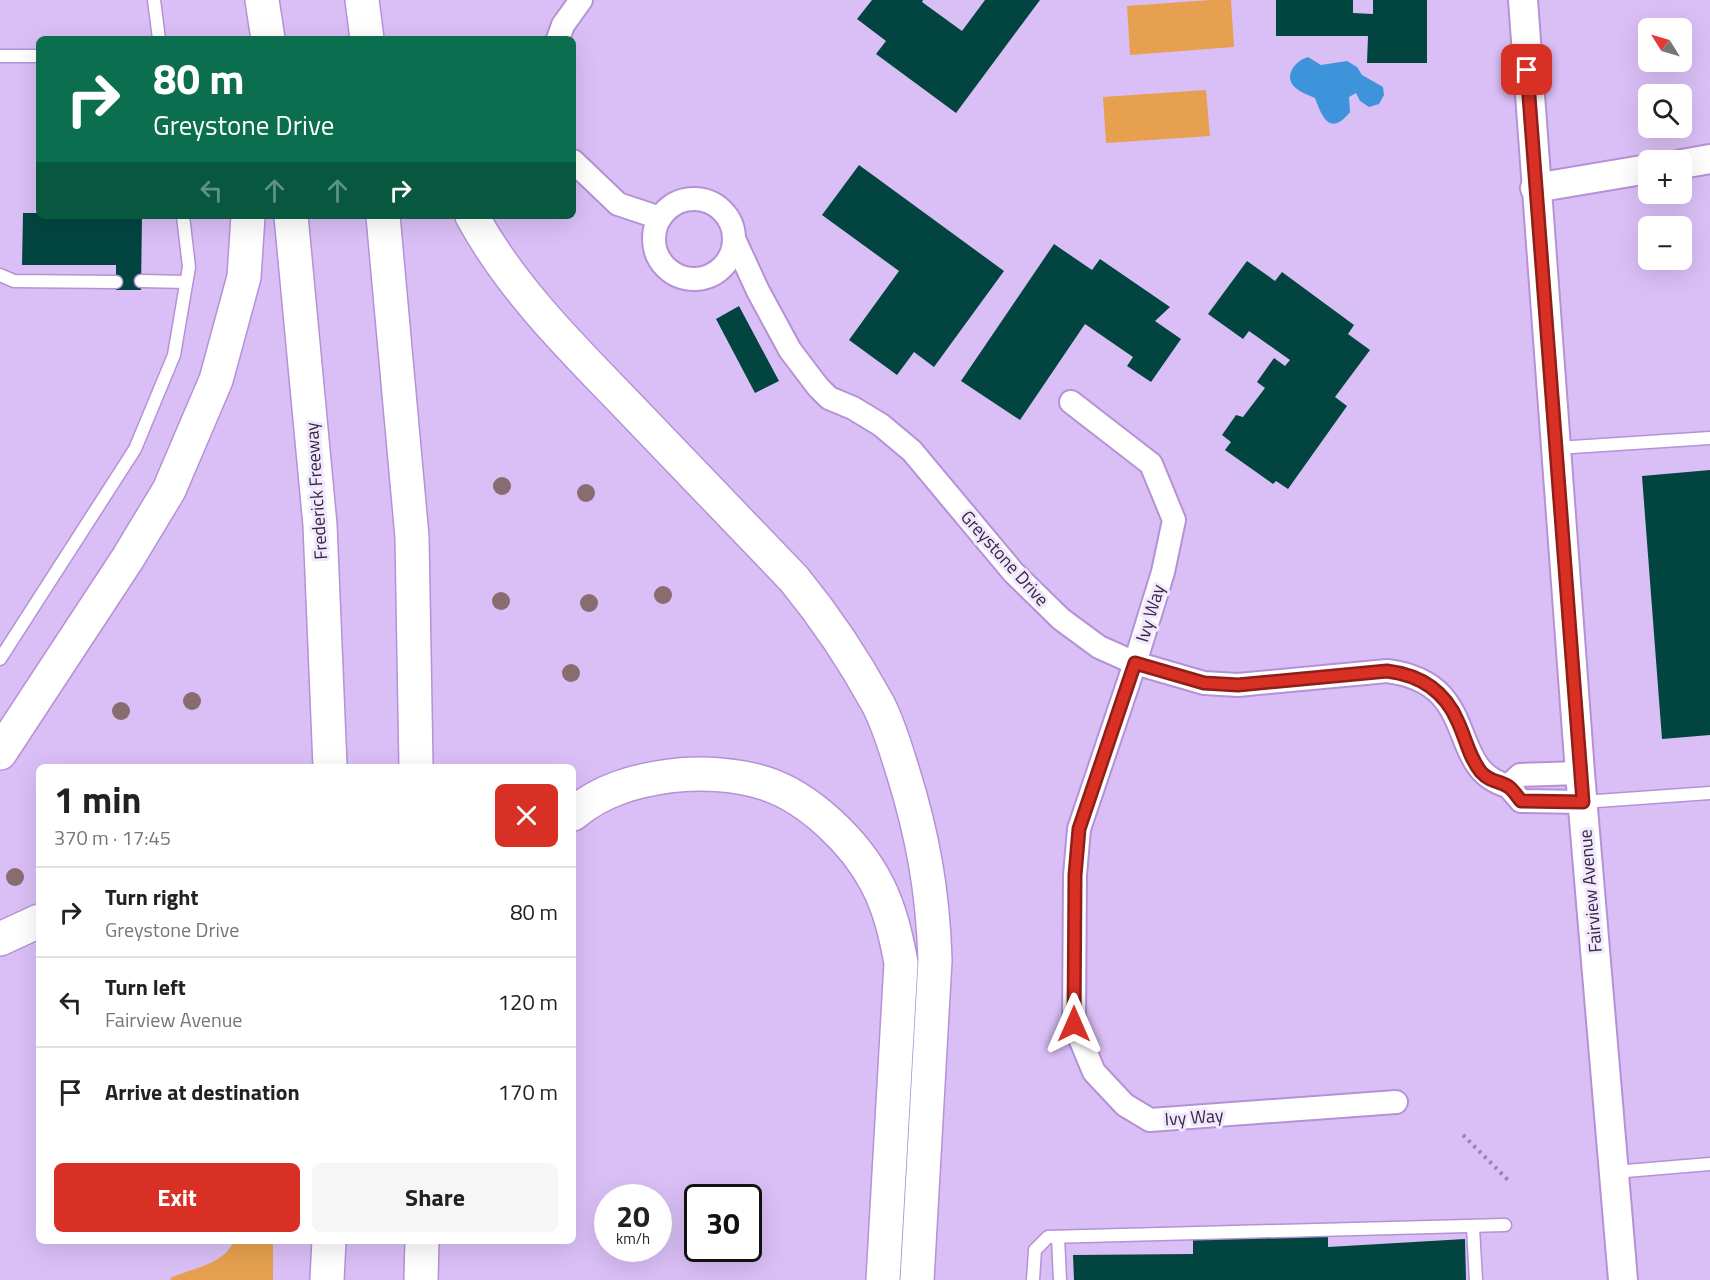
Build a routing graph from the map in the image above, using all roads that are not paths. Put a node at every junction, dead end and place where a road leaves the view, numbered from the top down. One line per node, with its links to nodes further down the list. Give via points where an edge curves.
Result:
1 (154, 0): 6 (lane)
2 (247, 0): 7 (highway)
3 (262, 0): 8 (highway)
4 (581, 0): 9 (street)
5 (1523, 0): 16 (street, Fairview Avenue)
6 (159, 36)
7 (248, 36)
8 (268, 36)
9 (559, 36)
10 (0, 56): 11 (lane)
11 (36, 56)
12 (1710, 159): 13 (street)
13 (1692, 162)
14 (576, 164): 17 (street, via 618,204)
15 (1638, 171): 16 (street)
16 (1535, 188): 30 (street, Fairview Avenue)
17 (660, 218): 23 (street, Greystone Drive, via 668,207 680,201 707,200 728,216); 23 (street, via 655,230 657,256 675,276 702,279 714,275 725,266)
18 (183, 219): 27 (lane, via 189,267)
19 (248, 219): 33 (highway, via 244,277 216,380 169,490)
20 (291, 219): 34 (highway, Frederick Freeway, via 320,525)
21 (383, 219): 35 (highway, via 412,537)
22 (474, 219): 54 (highway, via 506,270 574,351 818,608 879,706 915,810 934,908 935,960)
23 (735, 242): 32 (street, Greystone Drive, via 790,351 818,387 830,398 881,425 912,451 1013,572 1061,619 1099,647)
24 (0, 275): 26 (lane, via 14,281)
25 (141, 281): 27 (lane)
26 (116, 282)
27 (186, 282): 31 (lane, via 174,355 135,449)
28 (1071, 402): 32 (street, Ivy Way, via 1151,464 1174,520 1163,572)
29 (1710, 438): 30 (lane)
30 (1557, 448): 36 (street, Fairview Avenue)
31 (0, 659)
32 (1135, 663): 37 (street, Greystone Drive, via 1204,683 1238,685 1387,671 1404,673 1434,687 1458,721 1470,756 1493,782); 43 (street, Ivy Way, via 1079,829 1074,1024 1094,1072 1125,1105 1150,1120)
33 (0, 753)
34 (330, 764)
35 (416, 764)
36 (1580, 773): 37 (street, via 1520,775); 39 (street, Fairview Avenue)
37 (1508, 786): 39 (street, Greystone Drive, via 1521,801)
38 (1710, 793): 39 (lane)
39 (1583, 802): 45 (street, Fairview Avenue)
40 (576, 812): 53 (highway, via 607,791 644,779 681,774 721,775 765,783 826,820 851,846 877,884 894,924 901,963)
41 (36, 922): 42 (highway)
42 (0, 939)
43 (1396, 1102)
44 (1710, 1164): 45 (lane)
45 (1613, 1172): 58 (street, Fairview Avenue)
46 (1505, 1225): 47 (lane)
47 (1473, 1228): 48 (lane); 57 (lane)
48 (1058, 1237): 55 (lane, via 1048,1237 1035,1250); 56 (lane)
49 (329, 1244): 51 (highway)
50 (422, 1244): 52 (highway)
51 (327, 1280)
52 (421, 1280)
53 (883, 1280)
54 (917, 1280)
55 (1033, 1280)
56 (1060, 1280)
57 (1476, 1280)
58 (1623, 1280)

